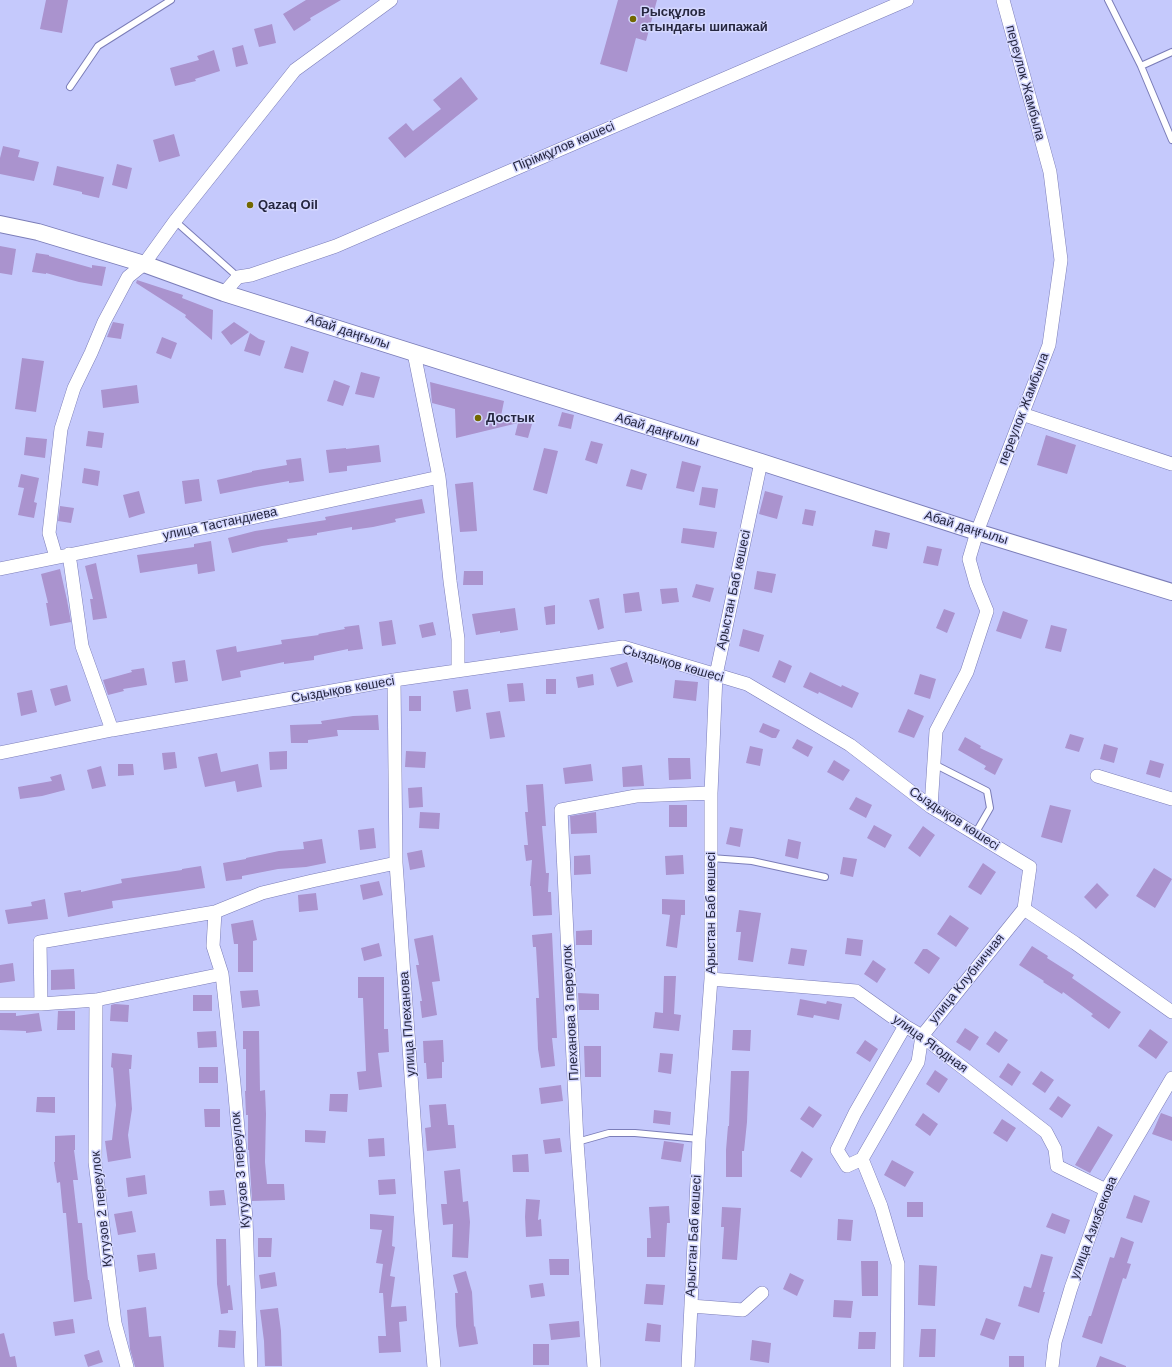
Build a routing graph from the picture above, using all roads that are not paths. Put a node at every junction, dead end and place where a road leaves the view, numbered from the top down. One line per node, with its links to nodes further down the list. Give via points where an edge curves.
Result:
1 (171, 0): 8 (lane, via 98,46)
2 (907, 0): 13 (street, Пірімқұлов көшесі, via 336,246 251,275)
3 (1002, 0): 16 (street, переулок Жамбыла, via 1050,172 1061,260 1049,345)
4 (1108, 0): 7 (lane)
5 (386, 2): 10 (street, via 295,70)
6 (1172, 52): 7 (lane)
7 (1141, 66): 9 (lane)
8 (70, 87)
9 (1172, 140)
10 (175, 221): 12 (street); 13 (lane)
11 (0, 224): 12 (street, Абай даңғылы, via 38,232)
12 (144, 264): 14 (street, Абай даңғылы); 21 (street, via 128,277 104,322 74,388 61,429 48,534)
13 (238, 277): 14 (street)
14 (224, 293): 15 (street, Абай даңғылы)
15 (414, 353): 17 (street, Абай даңғылы); 19 (street)
16 (1022, 414): 18 (street); 20 (street, переулок Жамбыла)
17 (761, 462): 20 (street, Абай даңғылы); 25 (street, Арыстан Баб көшесі)
18 (1172, 464)
19 (439, 477): 21 (street, улица Тастандиева); 24 (street, via 458,639)
20 (977, 532): 23 (street, Абай даңғылы); 29 (street, переулок Жамбыла, via 969,559 987,611 967,672 936,731)
21 (62, 556): 22 (street, улица Тастандиева); 27 (street, via 82,646)
22 (0, 569)
23 (1172, 592)
24 (458, 671): 25 (street, Сыздықов көшесі, via 624,647); 26 (street, Сыздықов көшесі)
25 (716, 675): 31 (street, Арыстан Баб көшесі); 33 (street, Сыздықов көшесі, via 747,684 850,745)
26 (394, 680): 27 (street, Сыздықов көшесі); 36 (street, улица Плеханова)
27 (112, 730): 28 (street, Сыздықов көшесі)
28 (0, 753)
29 (934, 764): 33 (street, переулок Жамбыла); 34 (lane, via 987,791 990,808)
30 (1097, 776): 32 (street)
31 (711, 793): 35 (street, Арыстан Баб көшесі); 50 (street, Плеханова 3 переулок, via 636,796 561,810)
32 (1172, 799)
33 (931, 807): 34 (street, Сыздықов көшесі)
34 (975, 834): 38 (street, Сыздықов көшесі, via 1030,867)
35 (711, 858): 37 (lane, via 752,861); 41 (street, Арыстан Баб көшесі)
36 (396, 863): 39 (street, via 262,892); 57 (street, улица Плеханова)
37 (825, 877)
38 (1024, 909): 45 (street); 47 (street, улица Клубничная)
39 (214, 912): 40 (street, Кутузов 3 переулок, via 213,946); 44 (street, via 40,942)
40 (222, 974): 42 (street); 56 (street, Кутузов 3 переулок, via 246,1218)
41 (711, 979): 46 (street, улица Ягодная, via 856,991); 49 (street, Арыстан Баб көшесі)
42 (96, 1000): 44 (street); 55 (street, Кутузов 2 переулок, via 95,1162 114,1323)
43 (0, 1004): 44 (street)
44 (41, 1004)
45 (1172, 1012)
46 (905, 1026): 47 (street, улица Ягодная); 51 (street, via 855,1113 837,1150 847,1166)
47 (922, 1036): 51 (street, улица Клубничная, via 918,1062); 52 (street, улица Ягодная, via 1046,1132 1055,1149 1057,1166)
48 (1172, 1078): 52 (street, улица Азизбекова)
49 (699, 1140): 50 (lane, via 635,1133 608,1133); 54 (street, Арыстан Баб көшесі)
50 (577, 1142): 58 (street, Плеханова 3 переулок)
51 (862, 1159): 60 (street, via 898,1264)
52 (1106, 1190): 61 (street, улица Азизбекова, via 1071,1288 1055,1342)
53 (762, 1293): 54 (street, via 743,1310)
54 (691, 1306): 59 (street, Арыстан Баб көшесі)
55 (127, 1367)
56 (251, 1367)
57 (434, 1367)
58 (594, 1367)
59 (688, 1367)
60 (897, 1367)
61 (1052, 1367)

